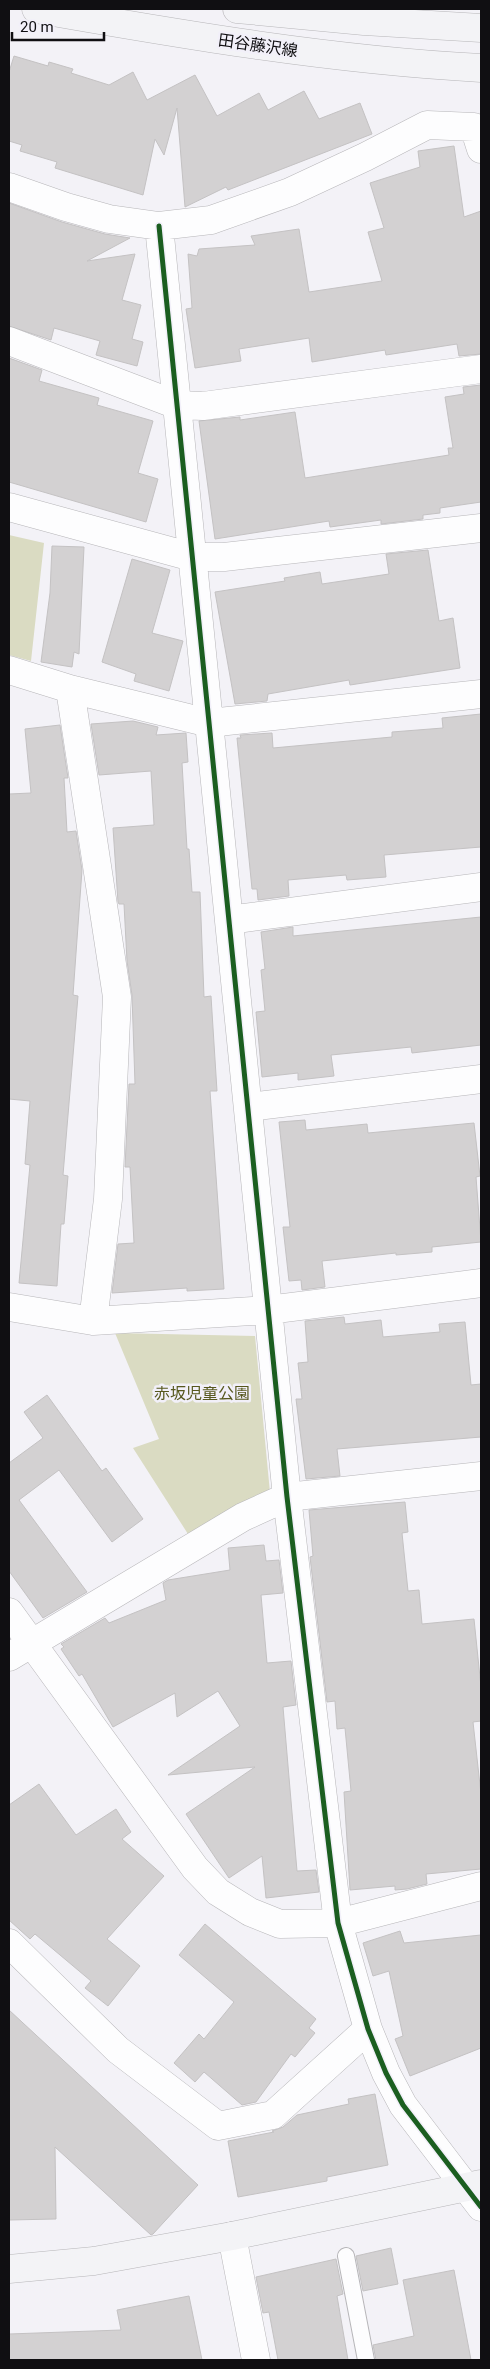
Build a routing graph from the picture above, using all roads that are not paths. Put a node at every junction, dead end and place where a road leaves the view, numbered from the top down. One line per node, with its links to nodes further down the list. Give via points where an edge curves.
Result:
1 (36, 9): 4 (main road, 田谷藤沢線, via 357,59)
2 (237, 9): 3 (main road, 田谷藤沢線)
3 (481, 28)
4 (481, 68)
5 (481, 149): 7 (street, via 474,127 428,125 290,192 212,220)
6 (9, 187): 7 (street, via 100,217)
7 (159, 226): 10 (street)
8 (9, 341): 10 (street)
9 (481, 369): 10 (street, via 203,406)
10 (177, 405): 13 (street)
11 (9, 507): 13 (street)
12 (481, 528): 13 (street, via 224,557)
13 (192, 557): 17 (street)
14 (9, 670): 15 (street)
15 (70, 689): 17 (street); 25 (street, via 117,997 108,1199)
16 (481, 694): 17 (street)
17 (209, 723): 19 (street)
18 (481, 887): 19 (street)
19 (229, 920): 21 (street)
20 (481, 1079): 21 (street)
21 (248, 1107): 24 (street)
22 (481, 1283): 24 (street)
23 (9, 1307): 25 (street)
24 (268, 1310): 25 (street); 27 (street)
25 (93, 1321)
26 (481, 1476): 27 (street)
27 (287, 1497): 29 (street, via 243,1517); 32 (street)
28 (9, 1612): 29 (street)
29 (31, 1642): 30 (street); 32 (street, via 195,1868 218,1892 250,1912 280,1924)
30 (9, 1658)
31 (481, 1886): 32 (street)
32 (338, 1923): 34 (street)
33 (9, 1943): 34 (street, via 118,2050 218,2126 273,2114)
34 (368, 2029): 35 (street, via 403,2105)
35 (476, 2193): 36 (main road)
36 (232, 2236): 38 (main road, via 94,2261); 39 (street)
37 (346, 2256): 40 (lane)
38 (9, 2269)
39 (256, 2360)
40 (366, 2360)

